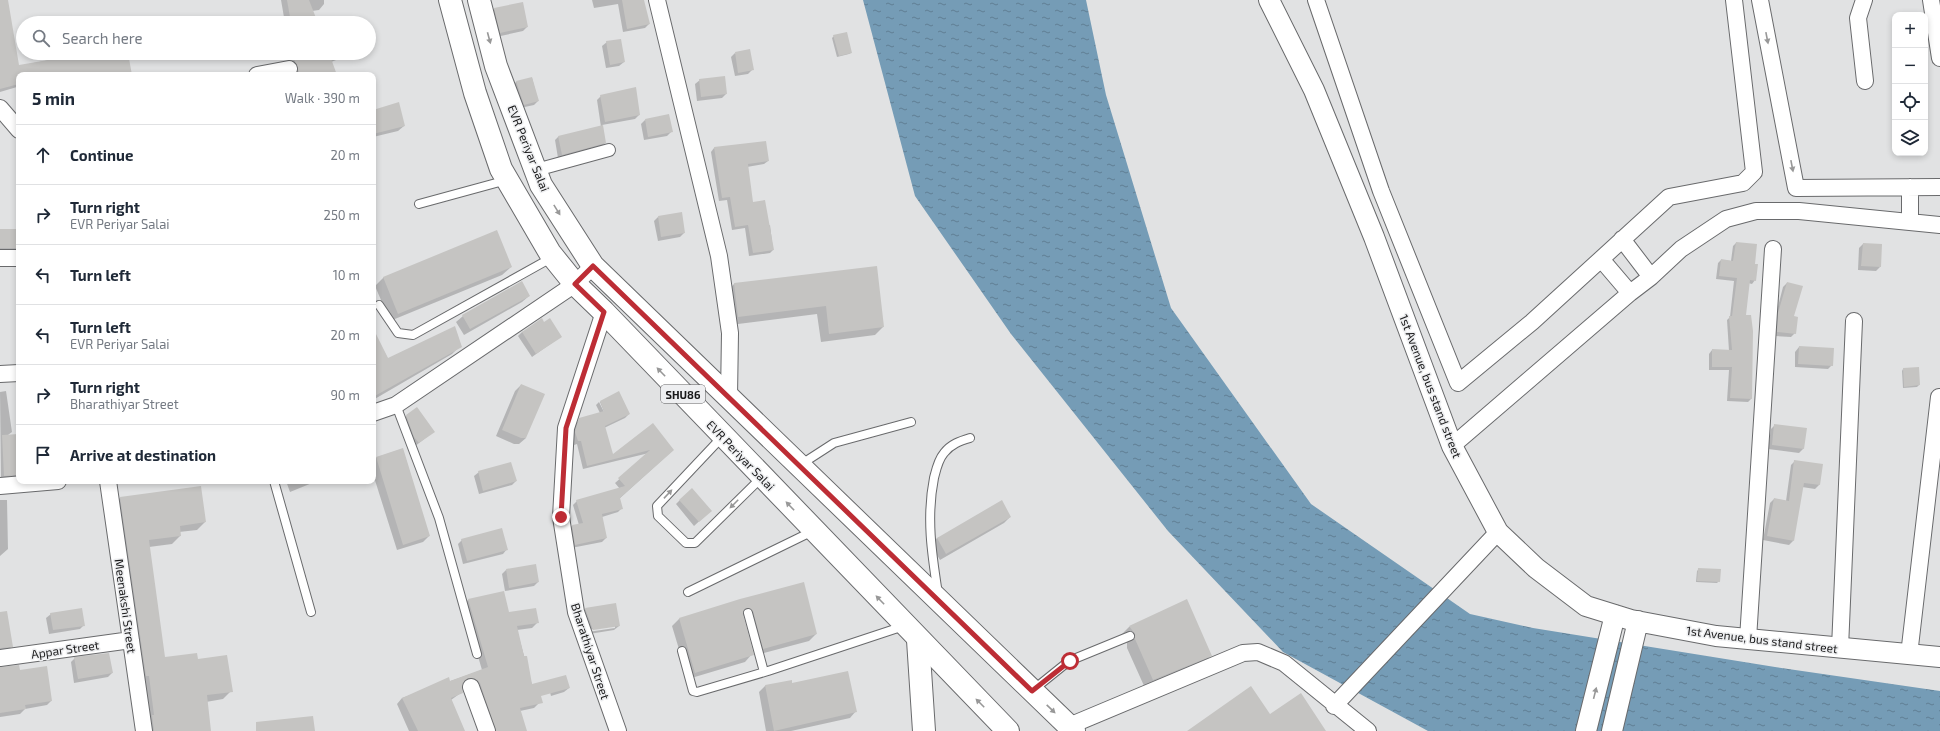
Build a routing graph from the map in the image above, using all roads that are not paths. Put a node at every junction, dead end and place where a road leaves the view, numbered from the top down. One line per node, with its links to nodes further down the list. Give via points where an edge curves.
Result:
1 (450, 0): 18 (main road, EVR Periyar Salai / SHU86, via 475,93 501,169)
2 (479, 0): 17 (main road, EVR Periyar Salai / SHU86, one-way to 17, via 496,66)
3 (657, 0): 39 (street, via 719,256 730,334)
4 (1269, 0): 46 (street, 1st Avenue, bus stand street, via 1317,98 1374,237)
5 (1316, 0): 29 (street, via 1381,191 1458,383 1532,322)
6 (1734, 0): 24 (street, via 1754,172 1743,183 1670,197)
7 (1760, 0): 19 (street, one-way to 19, via 1796,188)
8 (1864, 0): 13 (street, via 1858,18)
9 (1931, 0): 10 (street)
10 (1940, 58)
11 (289, 69): 12 (street)
12 (273, 72)
13 (1865, 81)
14 (0, 108): 15 (street)
15 (13, 126)
16 (610, 150): 17 (street)
17 (536, 170): 30 (main road, EVR Periyar Salai / SHU86, one-way to 30, via 541,185)
18 (508, 179): 21 (lane); 26 (main road, EVR Periyar Salai / SHU86)
19 (1910, 187): 20 (street); 22 (street)
20 (1940, 187)
21 (419, 204)
22 (1910, 222): 23 (street); 31 (street, via 1799,211 1756,211 1726,219 1681,249)
23 (1940, 225)
24 (1622, 239): 29 (street); 31 (street)
25 (1773, 250): 63 (street)
26 (554, 257): 32 (main road, EVR Periyar Salai / SHU86); 34 (lane, via 413,335 398,333)
27 (0, 258): 28 (street)
28 (16, 258)
29 (1601, 260): 33 (street)
30 (593, 266): 32 (street); 39 (main road, EVR Periyar Salai / SHU86)
31 (1652, 277): 33 (street)
32 (575, 284): 35 (main road, EVR Periyar Salai / SHU86); 41 (street)
33 (1630, 293): 46 (street)
34 (379, 305)
35 (604, 312): 44 (main road, EVR Periyar Salai / SHU86, one-way to 35); 78 (street, Bharathiyar Street, via 566,428 561,517 576,612)
36 (1854, 321): 65 (street)
37 (16, 373): 38 (street)
38 (0, 374)
39 (729, 396): 47 (main road, EVR Periyar Salai / SHU86)
40 (1940, 398): 68 (street)
41 (396, 405): 42 (street); 67 (lane, via 439,518)
42 (376, 412)
43 (911, 422): 47 (lane, via 834,443)
44 (723, 436): 48 (main road, EVR Periyar Salai / SHU86); 48 (lane, one-way to 44, via 695,543 686,543 658,516 657,506)
45 (970, 438): 56 (lane, via 951,446 944,453 939,461 931,494 930,540)
46 (1452, 446): 54 (street, 1st Avenue, bus stand street)
47 (800, 464): 56 (main road, EVR Periyar Salai / SHU86)
48 (762, 477): 53 (main road, EVR Periyar Salai / SHU86, one-way to 48)
49 (23, 484): 52 (street)
50 (108, 484): 64 (street, Meenakshi Street)
51 (275, 484): 57 (lane)
52 (0, 486)
53 (814, 531): 55 (lane); 61 (main road, EVR Periyar Salai / SHU86, one-way to 53)
54 (1498, 532): 59 (street, 1st Avenue, bus stand street, via 1536,568 1586,606); 74 (street)
55 (688, 592)
56 (939, 600): 73 (main road, EVR Periyar Salai / SHU86)
57 (311, 612)
58 (748, 614): 71 (lane)
59 (1615, 615): 60 (street, 1st Avenue, bus stand street); 82 (street, one-way to 59)
60 (1638, 621): 63 (street, 1st Avenue, bus stand street, via 1716,636); 83 (street)
61 (911, 633): 71 (lane); 79 (main road); 80 (main road, EVR Periyar Salai / SHU86, one-way to 61)
62 (1130, 636): 73 (lane, via 1070,661)
63 (1748, 639): 65 (street, 1st Avenue, bus stand street)
64 (130, 640): 70 (street, Appar Street); 76 (street, Meenakshi Street)
65 (1840, 648): 68 (street, 1st Avenue, bus stand street)
66 (682, 651): 71 (lane, via 693,691 697,692)
67 (477, 654)
68 (1909, 655): 69 (street, 1st Avenue, bus stand street)
69 (1940, 657)
70 (0, 658)
71 (764, 672)
72 (471, 687): 77 (street)
73 (1032, 691): 75 (main road, EVR Periyar Salai / SHU86, one-way to 75)
74 (1334, 706): 75 (street, via 1284,663 1258,652 1243,653); 81 (street)
75 (1071, 728)
76 (144, 731)
77 (487, 731)
78 (618, 731)
79 (924, 731)
80 (1008, 731)
81 (1368, 731)
82 (1586, 731)
83 (1612, 731)

